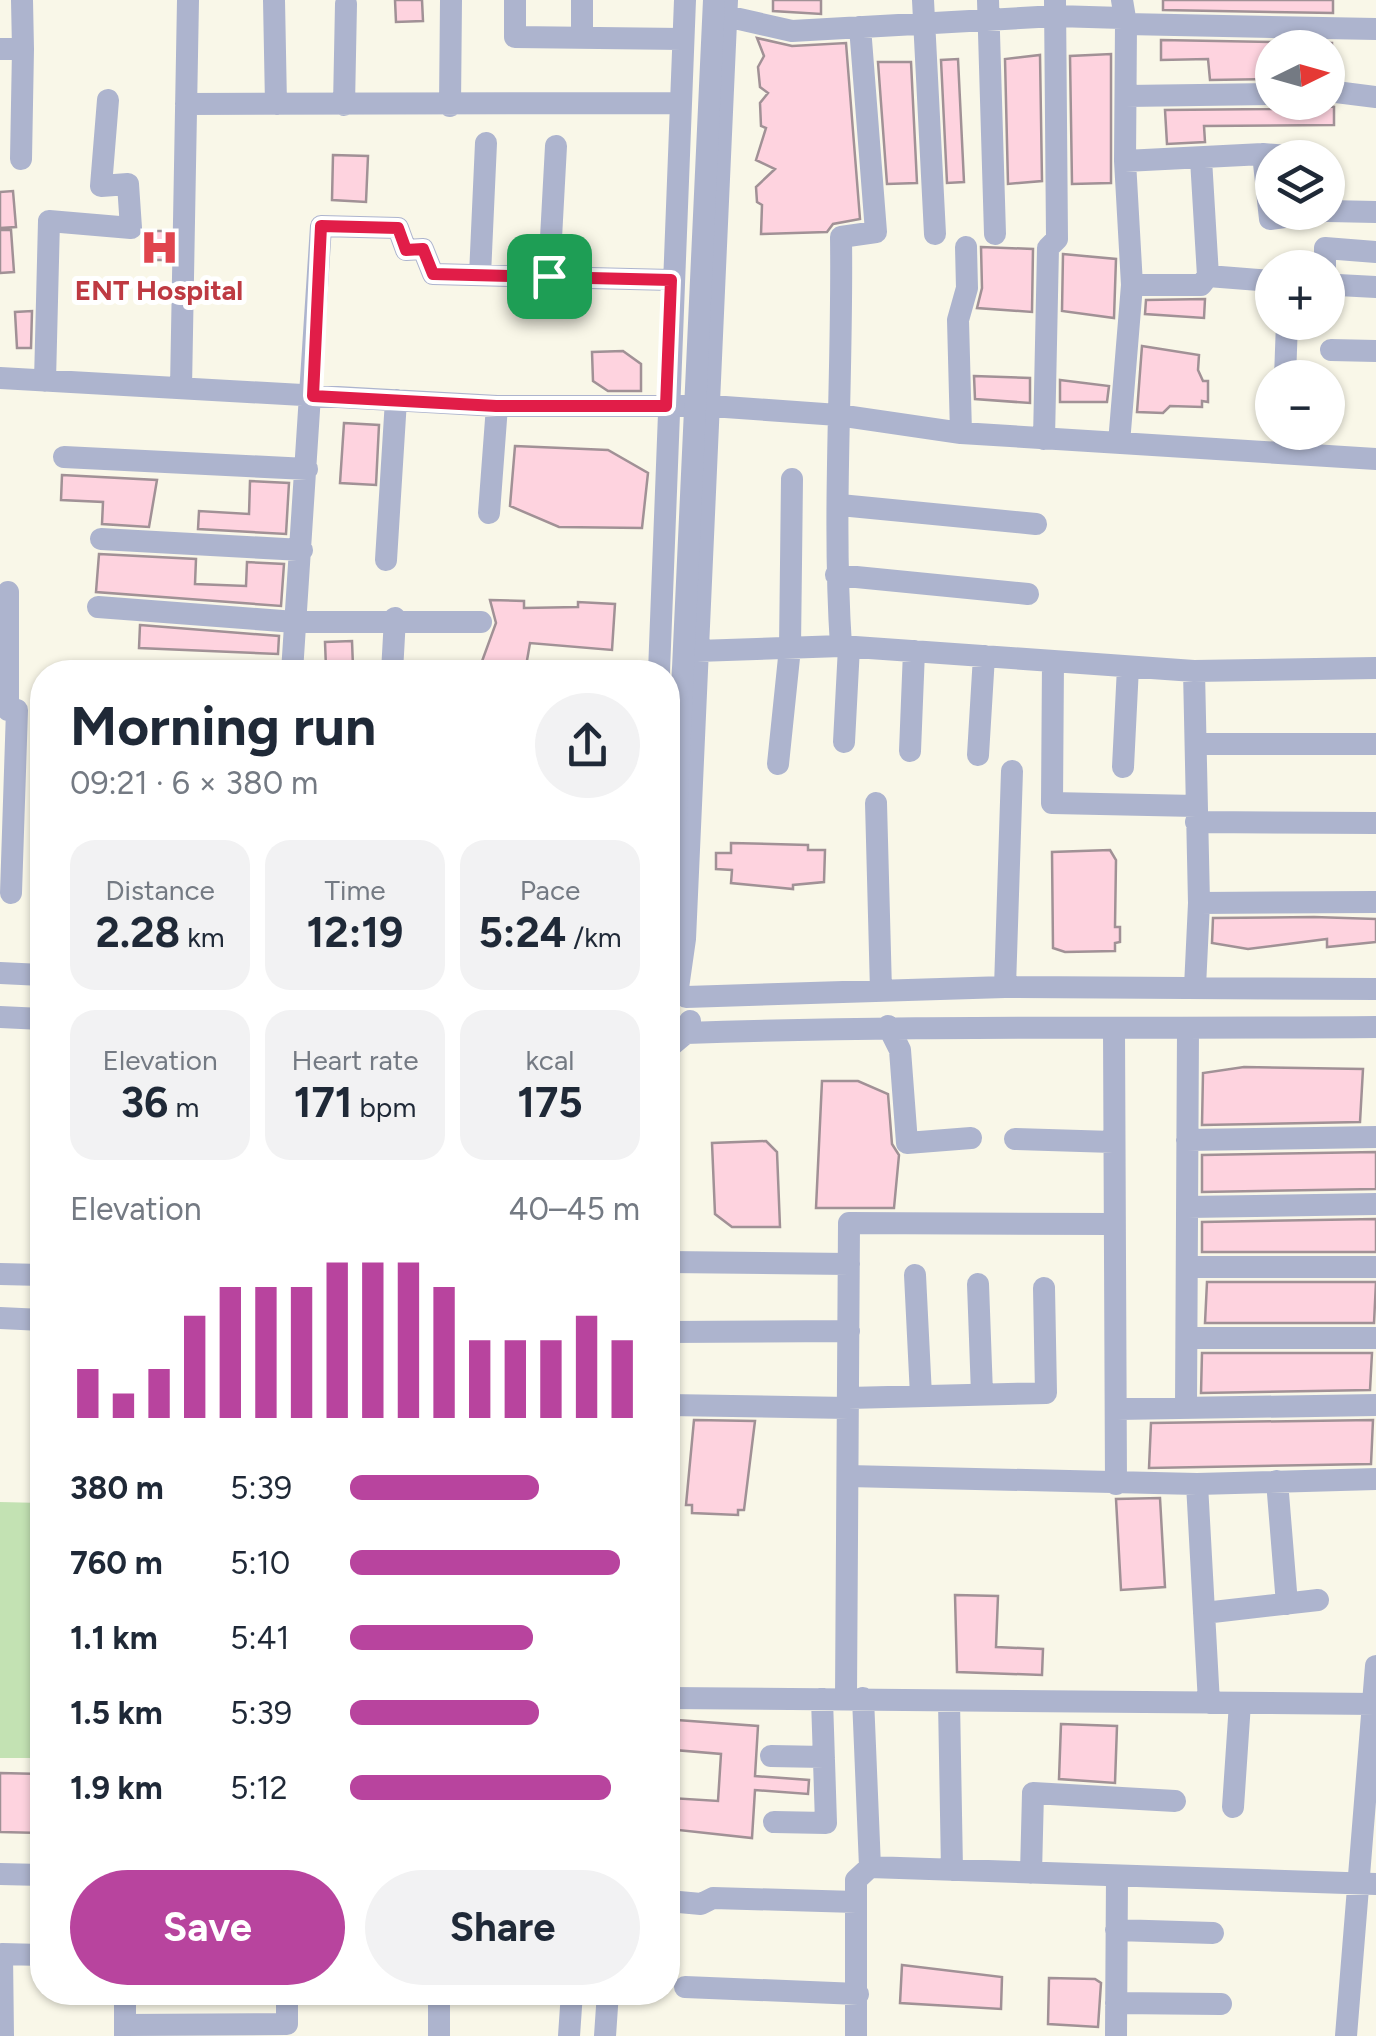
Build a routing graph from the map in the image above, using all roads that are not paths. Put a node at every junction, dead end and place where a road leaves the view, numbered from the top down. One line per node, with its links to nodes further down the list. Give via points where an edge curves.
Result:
1 (22, 0): 20 (street)
2 (188, 0): 26 (street)
3 (274, 0): 27 (street)
4 (450, 0): 30 (street)
5 (515, 0): 18 (street, via 515,37)
6 (582, 0): 18 (street)
7 (685, 0): 19 (street)
8 (700, 0): 93 (street)
9 (923, 0): 15 (street)
10 (346, 4): 29 (street)
11 (723, 5): 16 (street, via 792,31); 61 (street); 102 (street, bridge)
12 (1056, 8): 13 (street); 14 (street); 64 (street, via 1057,239 1048,248)
13 (988, 11): 15 (street); 40 (street)
14 (1123, 14): 17 (street); 23 (street)
15 (924, 24): 16 (street); 39 (street)
16 (860, 27): 62 (street, via 876,232 842,238)
17 (1376, 29)
18 (582, 37): 19 (street)
19 (682, 38): 28 (street)
20 (11, 49): 35 (street)
21 (1345, 93): 24 (street)
22 (1255, 94): 23 (street)
23 (1126, 96): 36 (street)
24 (1376, 97)
25 (108, 100): 55 (street, via 101,186 128,184 131,228 49,221)
26 (186, 104): 27 (street); 56 (street)
27 (276, 104): 29 (street)
28 (678, 104): 30 (street); 48 (street)
29 (344, 105): 30 (street)
30 (450, 106)
31 (486, 143): 44 (street)
32 (556, 146): 45 (street)
33 (1255, 155): 34 (street)
34 (1201, 159): 36 (street); 46 (street)
35 (21, 160)
36 (1125, 161): 50 (street)
37 (1345, 212): 38 (street)
38 (1376, 212)
39 (934, 234)
40 (995, 234)
41 (966, 247): 63 (street, via 958,320)
42 (1325, 250): 43 (street)
43 (1376, 252)
44 (480, 274): 45 (street); 57 (street, via 433,274 423,249 406,250 398,228 321,226)
45 (549, 276): 48 (street)
46 (1208, 276): 49 (street); 50 (street, via 1200,284)
47 (1345, 279): 51 (street)
48 (671, 280): 60 (street)
49 (1255, 280)
50 (1132, 285): 65 (street)
51 (1376, 287)
52 (1331, 350): 53 (street)
53 (1376, 350)
54 (0, 378): 55 (street)
55 (45, 381): 56 (street)
56 (181, 388): 57 (street)
57 (313, 396): 58 (street); 70 (street)
58 (396, 400): 59 (street); 77 (street)
59 (496, 406): 60 (street); 73 (street)
60 (666, 406): 61 (street); 92 (street)
61 (710, 406): 62 (street); 87 (street)
62 (838, 416): 63 (street); 72 (street)
63 (961, 434): 64 (street)
64 (1044, 438): 65 (street)
65 (1118, 443): 66 (street)
66 (1255, 443)
67 (1326, 450): 69 (street)
68 (64, 456): 70 (street)
69 (1376, 458)
70 (308, 470): 76 (street)
71 (792, 479): 86 (street)
72 (840, 505): 74 (street); 78 (street)
73 (490, 513)
74 (1036, 524)
75 (101, 538): 76 (street)
76 (302, 550): 83 (street)
77 (386, 560)
78 (836, 576): 80 (street); 85 (street)
79 (8, 592): 98 (street)
80 (1028, 594)
81 (98, 607): 83 (street)
82 (395, 618): 83 (street); 84 (street); 91 (street)
83 (296, 622): 90 (street)
84 (481, 622)
85 (845, 646): 86 (street); 88 (street); 99 (street)
86 (790, 648): 87 (street); 105 (street)
87 (697, 651): 115 (street)
88 (914, 652): 89 (street); 103 (street)
89 (984, 656): 94 (street); 104 (street)
90 (293, 660)
91 (393, 660)
92 (659, 660)
93 (672, 660)
94 (1052, 661): 95 (street); 109 (street, via 1052,803)
95 (1128, 666): 97 (street); 106 (street)
96 (1376, 668): 97 (street)
97 (1194, 671): 100 (street)
98 (8, 710): 111 (street)
99 (844, 742)
100 (1198, 744): 101 (street); 109 (street)
101 (1376, 744)
102 (680, 750)
103 (910, 751)
104 (978, 755)
105 (778, 764)
106 (1123, 767)
107 (1012, 771): 120 (street)
108 (876, 803): 123 (street)
109 (1196, 814): 110 (street); 113 (street)
110 (1376, 822)
111 (11, 893)
112 (1376, 902): 113 (street)
113 (1199, 904): 119 (street)
114 (680, 910): 115 (street, bridge)
115 (685, 939): 116 (street)
116 (680, 970)
117 (0, 973): 118 (street)
118 (30, 974)
119 (1194, 987): 120 (street); 122 (street)
120 (1005, 988): 123 (street)
121 (680, 989): 123 (street)
122 (1376, 989)
123 (881, 991)
124 (680, 993): 130 (street, via 690,1008)
125 (0, 1017): 126 (street)
126 (30, 1018)
127 (888, 1026): 131 (street); 132 (street); 134 (street, via 900,1050 907,1143)
128 (1376, 1027): 129 (street)
129 (1188, 1029): 131 (street); 136 (street)
130 (680, 1030)
131 (1114, 1030): 137 (street)
132 (680, 1043)
133 (1376, 1137): 136 (street)
134 (971, 1138)
135 (1015, 1139): 137 (street)
136 (1187, 1140): 139 (street)
137 (1114, 1142): 140 (street)
138 (1376, 1204): 139 (street)
139 (1188, 1207): 143 (street)
140 (1112, 1224): 142 (street, via 849,1223); 162 (street)
141 (680, 1262): 142 (street)
142 (849, 1264): 152 (street)
143 (1187, 1267): 144 (street); 154 (street)
144 (1376, 1267)
145 (0, 1274): 146 (street)
146 (30, 1275)
147 (915, 1275): 157 (street)
148 (978, 1284): 156 (street)
149 (1044, 1288): 156 (street, via 1046,1393)
150 (0, 1318): 151 (street)
151 (30, 1319)
152 (848, 1331): 153 (street); 158 (street)
153 (680, 1332)
154 (1188, 1338): 155 (street); 161 (street)
155 (1376, 1338)
156 (982, 1394): 157 (street)
157 (921, 1396): 158 (street)
158 (848, 1403): 159 (street); 163 (street)
159 (680, 1405)
160 (1376, 1405): 161 (street)
161 (1186, 1408): 162 (street)
162 (1117, 1409): 166 (street)
163 (848, 1476): 166 (street); 173 (street)
164 (1376, 1478): 165 (street)
165 (1277, 1482): 167 (street); 169 (street)
166 (1116, 1484): 167 (street)
167 (1197, 1484): 170 (street)
168 (1318, 1600): 169 (street)
169 (1287, 1604): 170 (street)
170 (1204, 1613): 175 (street)
171 (1376, 1666): 177 (street)
172 (680, 1698): 173 (street)
173 (844, 1698): 174 (street); 179 (street); 184 (street)
174 (948, 1700): 175 (street); 185 (street)
175 (1208, 1703): 176 (street)
176 (1240, 1704): 177 (street); 182 (street)
177 (1374, 1704): 180 (street)
178 (771, 1756): 179 (street)
179 (824, 1757): 183 (street, via 826,1823)
180 (1371, 1795): 190 (street)
181 (1175, 1801): 186 (street, via 1033,1792)
182 (1233, 1807)
183 (774, 1822)
184 (870, 1868): 185 (street); 192 (street, via 856,1880)
185 (952, 1870): 186 (street)
186 (1031, 1873): 189 (street)
187 (0, 1874): 188 (street)
188 (30, 1875)
189 (1117, 1876): 190 (street); 193 (street)
190 (1368, 1884): 196 (street)
191 (680, 1902): 192 (street)
192 (856, 1902): 199 (street)
193 (1116, 1930): 194 (street); 200 (street)
194 (1213, 1933)
195 (30, 1955): 207 (street, via 2,1954)
196 (1351, 1961): 197 (street); 213 (street)
197 (1376, 1961)
198 (685, 1987): 199 (street)
199 (858, 1994): 211 (street)
200 (1116, 2003): 201 (street); 212 (street)
201 (1220, 2004)
202 (287, 2005): 206 (street, via 287,2024)
203 (439, 2005): 208 (street)
204 (571, 2005): 209 (street)
205 (607, 2005): 210 (street)
206 (125, 2030)
207 (3, 2036)
208 (439, 2036)
209 (569, 2036)
210 (605, 2036)
211 (856, 2036)
212 (1116, 2036)
213 (1346, 2036)

